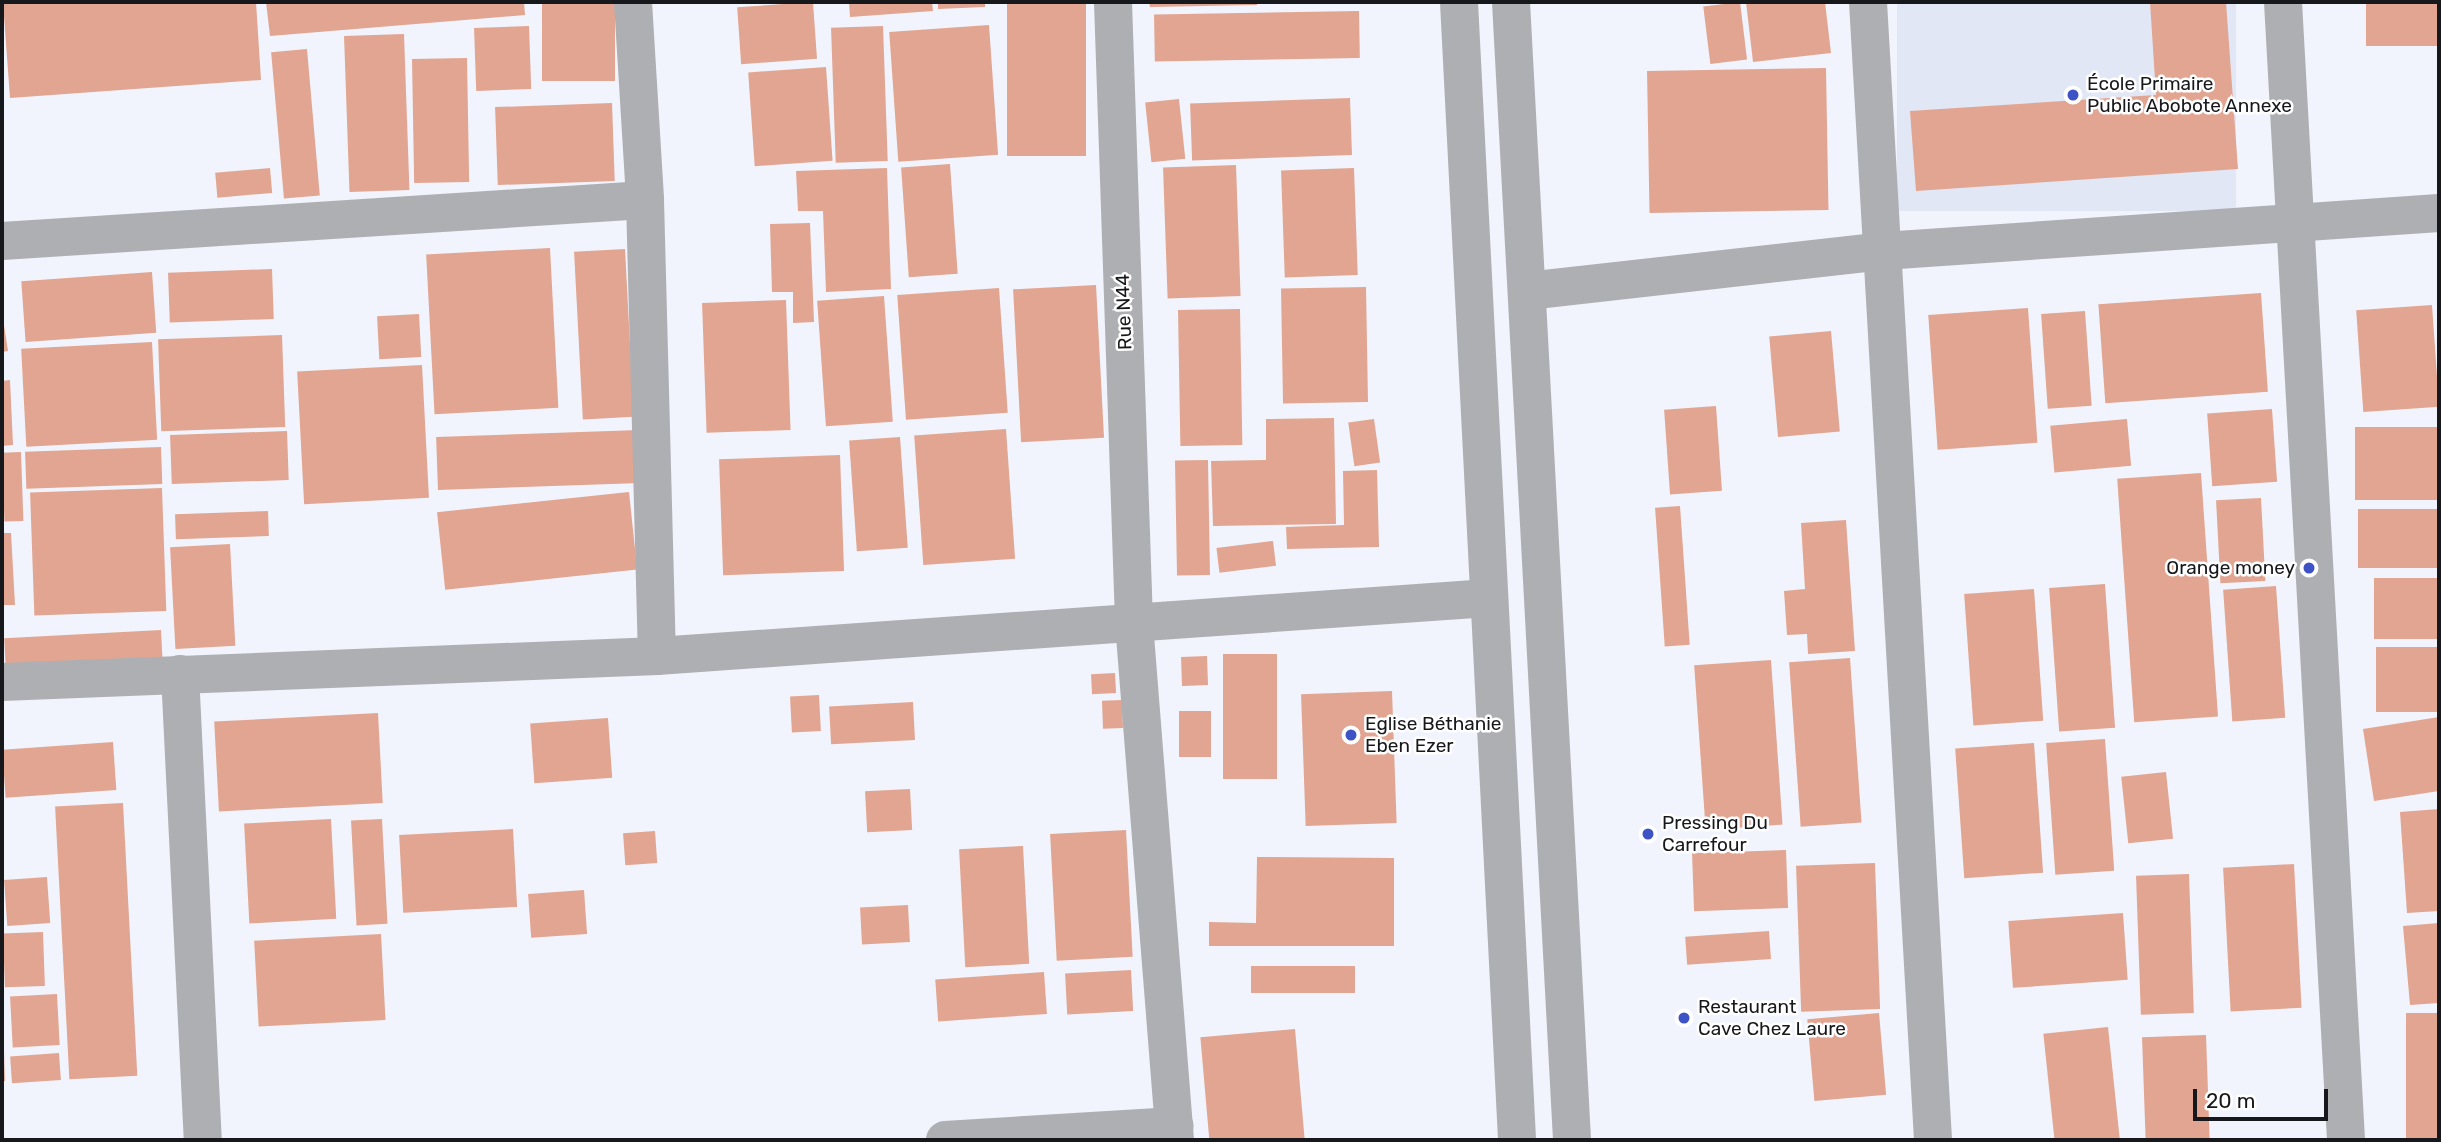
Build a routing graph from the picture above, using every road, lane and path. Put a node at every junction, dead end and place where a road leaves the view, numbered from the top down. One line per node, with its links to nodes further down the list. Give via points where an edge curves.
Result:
1 (633, 2): 7 (street)
2 (1113, 2): 14 (street, Rue N44)
3 (1459, 2): 13 (street)
4 (1511, 2): 12 (street)
5 (1868, 2): 11 (street)
6 (2283, 2): 9 (street)
7 (645, 200): 10 (street); 15 (street)
8 (2439, 213): 9 (street)
9 (2297, 224): 11 (street); 24 (street)
10 (2, 241)
11 (1883, 251): 12 (street); 23 (street)
12 (1527, 291): 22 (street)
13 (1489, 598): 14 (street); 21 (street)
14 (1134, 623): 15 (street); 18 (street, Rue N44)
15 (657, 656): 16 (street)
16 (180, 674): 17 (street); 19 (street)
17 (2, 682)
18 (1175, 1133): 20 (street)
19 (203, 1140)
20 (946, 1140)
21 (1517, 1140)
22 (1572, 1140)
23 (1933, 1140)
24 (2346, 1140)

